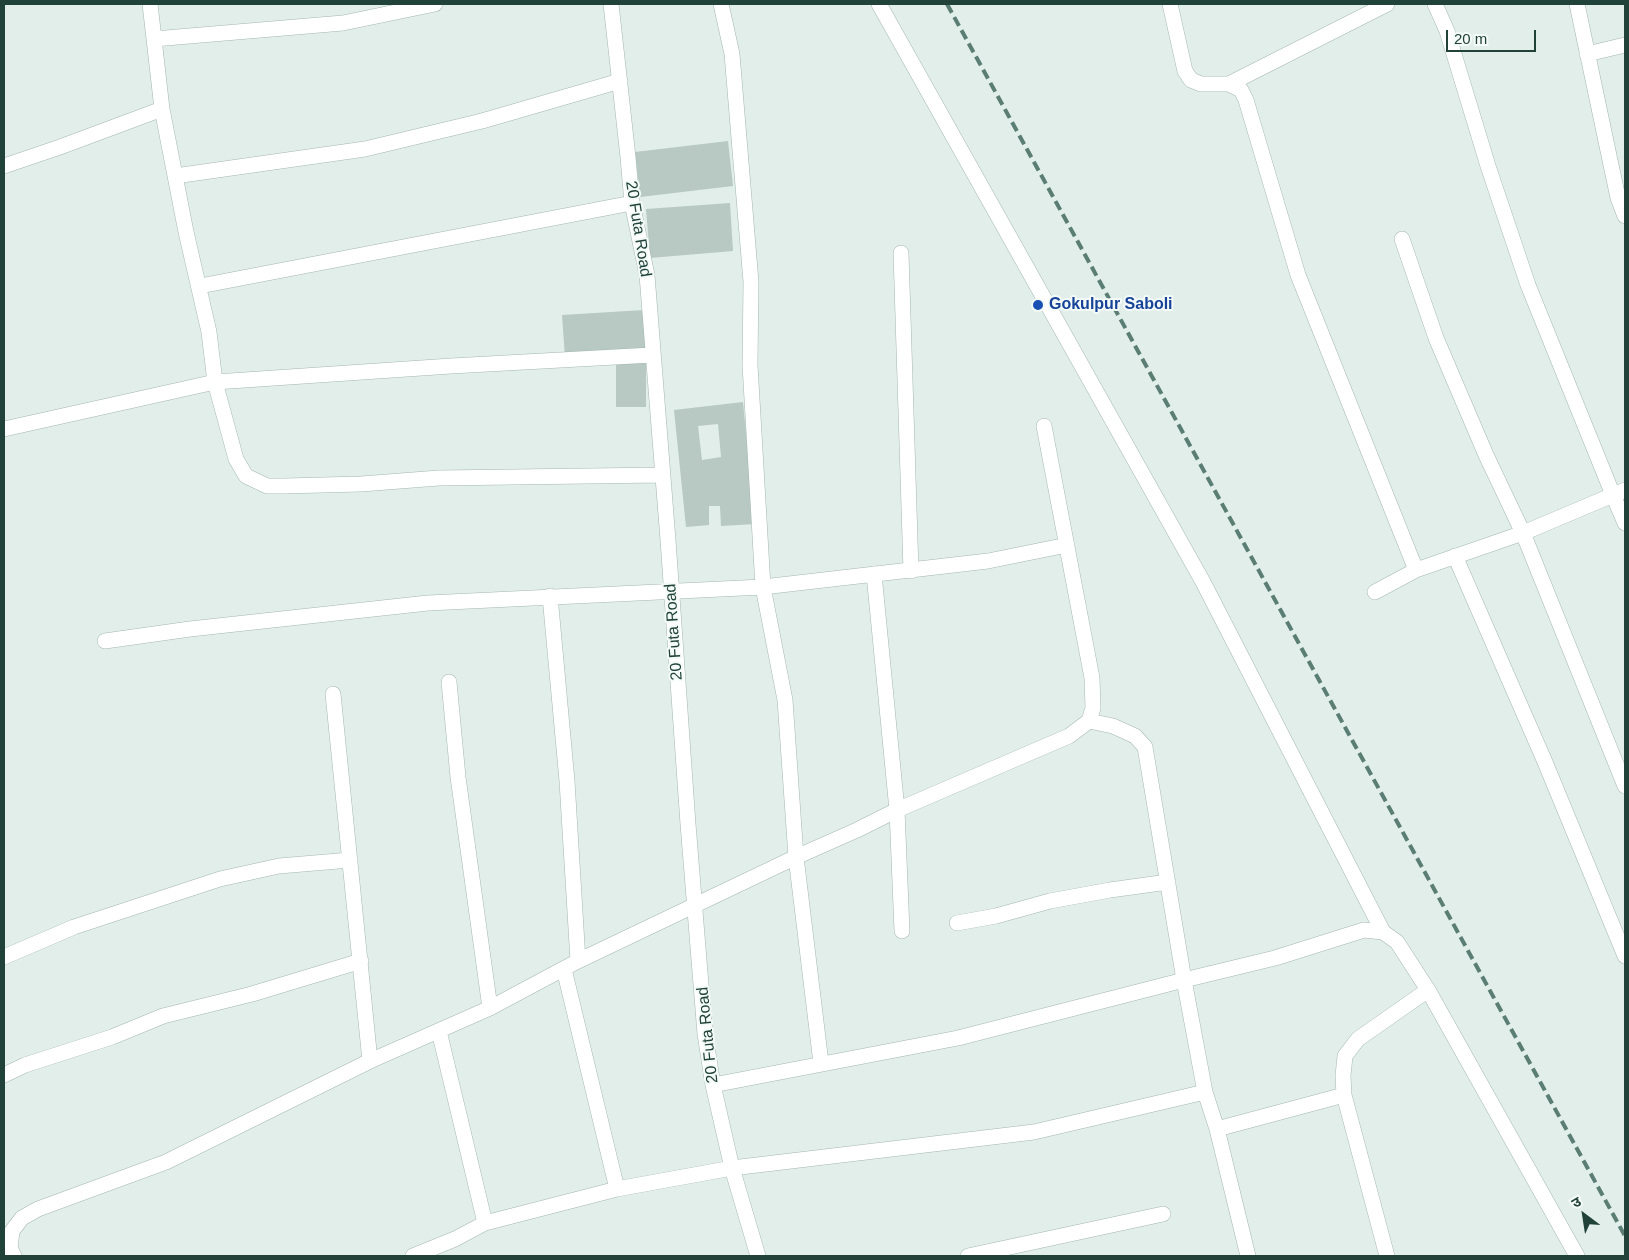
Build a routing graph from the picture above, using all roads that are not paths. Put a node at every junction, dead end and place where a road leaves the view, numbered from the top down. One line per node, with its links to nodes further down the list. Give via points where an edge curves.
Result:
1 (150, 4): 10 (street)
2 (435, 4): 10 (street, via 343,23)
3 (611, 4): 13 (street, 20 Futa Road)
4 (721, 4): 37 (street, via 732,54 752,282 750,365)
5 (879, 4): 53 (street, via 1202,582)
6 (1170, 4): 14 (street, via 1185,71 1192,80 1201,84)
7 (1387, 4): 14 (street)
8 (1435, 4): 29 (street, via 1447,31 1528,286)
9 (1577, 4): 12 (street)
10 (154, 39): 15 (street)
11 (1625, 45): 12 (street)
12 (1587, 54): 17 (street)
13 (620, 81): 18 (street, via 482,121 365,149); 19 (street, 20 Futa Road)
14 (1229, 84): 35 (street, via 1241,90 1246,100 1298,275)
15 (162, 109): 16 (street); 18 (street)
16 (4, 166)
17 (1619, 174): 20 (street, via 1618,198)
18 (175, 176): 23 (street)
19 (632, 203): 23 (street); 24 (street, 20 Futa Road, via 647,275)
20 (1625, 216)
21 (1402, 239): 31 (street, via 1436,338)
22 (901, 253): 34 (street)
23 (200, 286): 25 (street)
24 (652, 355): 25 (street); 28 (street, 20 Futa Road)
25 (215, 382): 27 (street); 28 (street, via 236,459 246,476 267,486 439,478)
26 (1044, 426): 32 (street)
27 (4, 429)
28 (662, 475): 38 (street, 20 Futa Road)
29 (1619, 493): 30 (street); 31 (street)
30 (1625, 522)
31 (1523, 533): 33 (street); 45 (street)
32 (1067, 545): 34 (street, via 988,561); 44 (street, via 1092,678 1094,708)
33 (1455, 556): 35 (street); 54 (street)
34 (910, 570): 36 (street)
35 (1416, 570): 39 (street)
36 (874, 574): 37 (street); 46 (street)
37 (763, 587): 38 (street); 47 (street, via 785,700)
38 (670, 591): 40 (street); 50 (street, 20 Futa Road)
39 (1375, 592)
40 (550, 596): 41 (street, via 428,603); 57 (street, via 567,780)
41 (105, 641)
42 (449, 682): 61 (street, via 458,777)
43 (333, 694): 48 (street)
44 (1089, 721): 46 (street, via 1069,736); 49 (street, via 1113,726 1135,736 1145,747)
45 (1625, 786)
46 (897, 810): 47 (street); 52 (street)
47 (796, 857): 50 (street); 64 (street)
48 (350, 860): 55 (street, via 279,866 220,879 74,927); 56 (street)
49 (1168, 882): 51 (street, via 1050,901); 59 (street)
50 (694, 906): 57 (street); 66 (street, 20 Futa Road)
51 (957, 923)
52 (902, 931)
53 (1383, 932): 59 (street, via 1364,930 1275,958); 60 (street, via 1397,942)
54 (1625, 956)
55 (4, 957)
56 (361, 960): 63 (street); 65 (street, via 252,994 163,1016)
57 (578, 961): 58 (street)
58 (564, 969): 61 (street); 71 (street)
59 (1184, 980): 64 (street, via 958,1038); 67 (street)
60 (1428, 990): 68 (street, via 1358,1040 1345,1056); 80 (street)
61 (490, 1008): 62 (street)
62 (439, 1030): 63 (street); 73 (street)
63 (370, 1061): 74 (street, via 166,1162 38,1209 22,1218 12,1231 10,1248)
64 (821, 1064): 66 (street)
65 (4, 1075)
66 (713, 1085): 70 (street, 20 Futa Road)
67 (1205, 1092): 69 (street); 70 (street, via 1034,1132)
68 (1344, 1095): 69 (street); 79 (street)
69 (1217, 1129): 78 (street)
70 (732, 1168): 71 (street); 76 (street, 20 Futa Road)
71 (617, 1189): 73 (street)
72 (1163, 1214): 77 (street)
73 (485, 1223): 75 (street)
74 (14, 1256)
75 (413, 1256)
76 (758, 1256)
77 (968, 1256)
78 (1248, 1256)
79 (1387, 1256)
80 (1577, 1256)

